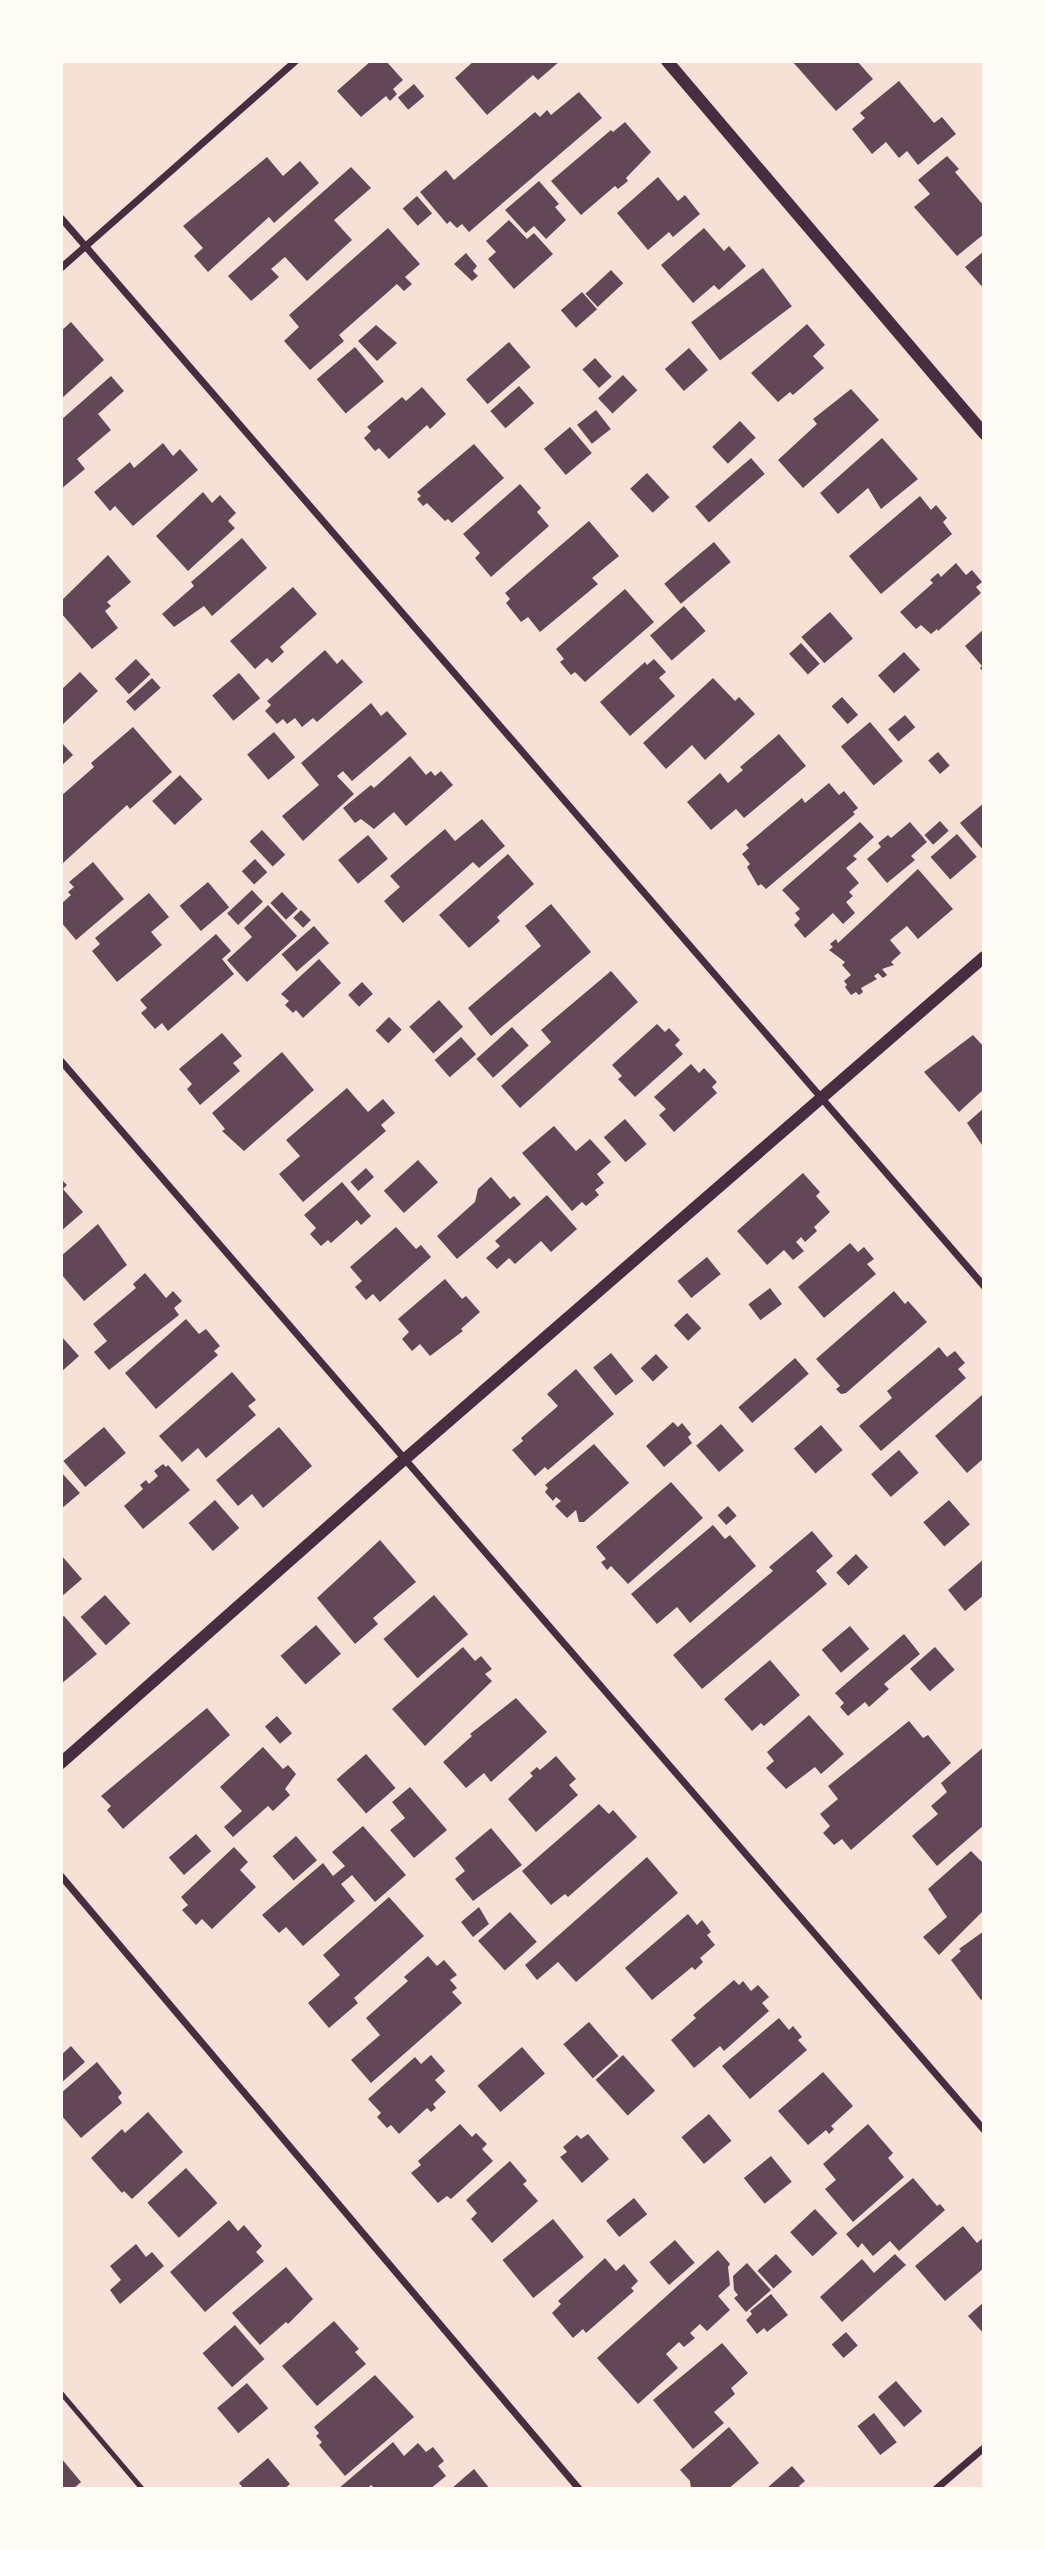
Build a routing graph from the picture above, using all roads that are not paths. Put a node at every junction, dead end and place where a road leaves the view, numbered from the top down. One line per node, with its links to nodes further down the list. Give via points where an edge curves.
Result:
1 (295, 61): 4 (street)
2 (667, 61): 6 (street)
3 (61, 218): 4 (street)
4 (85, 246): 5 (street); 9 (street)
5 (61, 267)
6 (984, 434)
7 (984, 957): 9 (street)
8 (61, 1061): 11 (street)
9 (824, 1097): 10 (street); 11 (street)
10 (984, 1286)
11 (405, 1459): 12 (street); 14 (street)
12 (61, 1763)
13 (61, 1876): 18 (street)
14 (984, 2130)
15 (61, 2393): 17 (lane)
16 (984, 2447): 19 (street)
17 (142, 2489)
18 (579, 2489)
19 (935, 2489)

